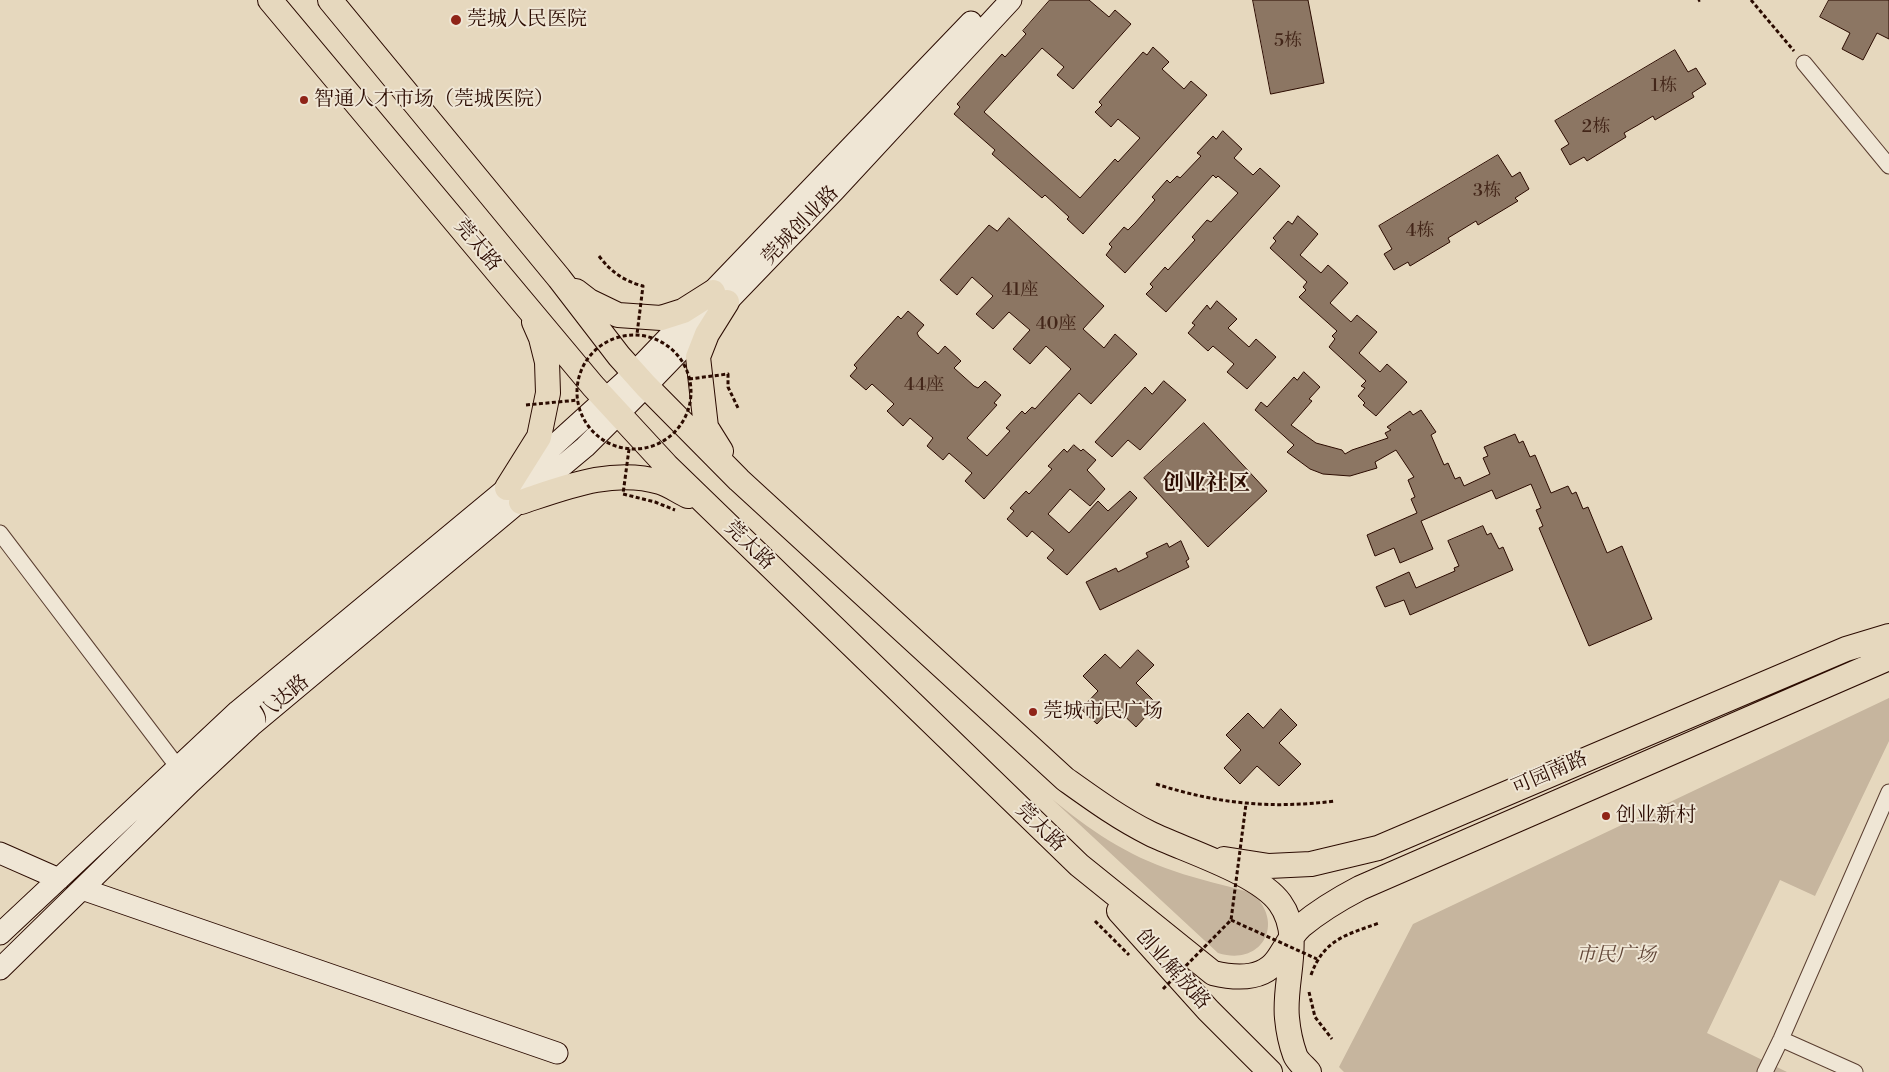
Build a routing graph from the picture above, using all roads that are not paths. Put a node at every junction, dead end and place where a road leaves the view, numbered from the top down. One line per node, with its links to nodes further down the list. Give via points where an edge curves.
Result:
1 (270, 0): 9 (main road, 莞太路)
2 (330, 0): 7 (main road, 莞太路)
3 (992, 0): 8 (street, 莞城创业路)
4 (1011, 0): 8 (street, 莞城创业路)
5 (1804, 63): 6 (street)
6 (1889, 166)
7 (559, 278): 8 (main road, via 589,300 618,314 661,318); 10 (main road, 莞太路)
8 (720, 297): 10 (street, 莞城创业路); 13 (main road, via 698,358 699,374 706,427)
9 (527, 306): 11 (main road, 莞太路); 14 (main road, via 541,338 548,394 539,437)
10 (640, 380): 11 (street, 莞城创业路); 13 (main road, 莞太路)
11 (612, 407): 12 (street, 莞城创业路); 15 (main road, 莞太路)
12 (579, 438): 14 (street, 八达路)
13 (739, 480): 26 (main road, 莞太路, via 1065,779 1112,814)
14 (514, 495): 15 (main road, via 589,480 634,476 662,483); 23 (street, 八达路, via 238,711); 29 (street, 八达路, via 251,726)
15 (707, 506): 27 (main road, 莞太路)
16 (0, 533): 23 (street)
17 (1889, 630): 19 (main road)
18 (1889, 636): 19 (main road, 可园南路)
19 (1846, 649): 26 (main road, 可园南路, via 1378,848 1311,864 1269,866)
20 (1889, 658): 22 (main road, 可园南路)
21 (1889, 665): 22 (main road)
22 (1843, 680): 30 (main road, 可园南路, via 1388,875)
23 (176, 766): 28 (street, 八达路)
24 (1889, 792): 35 (street)
25 (0, 853): 28 (street)
26 (1202, 855): 32 (main road, via 1267,889 1289,920)
27 (1079, 865): 32 (main road, 莞太路, via 1213,973 1230,977 1255,976 1275,963); 37 (main road, 创业解放路, via 1208,1010)
28 (59, 878): 31 (street, 八达路)
29 (82, 889): 33 (street, 八达路); 36 (street)
30 (1340, 899): 32 (main road, 可园南路, via 1300,927); 34 (main road, via 1310,938)
31 (0, 934)
32 (1291, 938): 34 (main road)
33 (0, 969)
34 (1290, 974): 38 (main road, via 1286,1017 1295,1056)
35 (1781, 1039): 39 (street); 40 (street)
36 (557, 1053)
37 (1270, 1072)
38 (1309, 1072)
39 (1765, 1072)
40 (1855, 1072)

